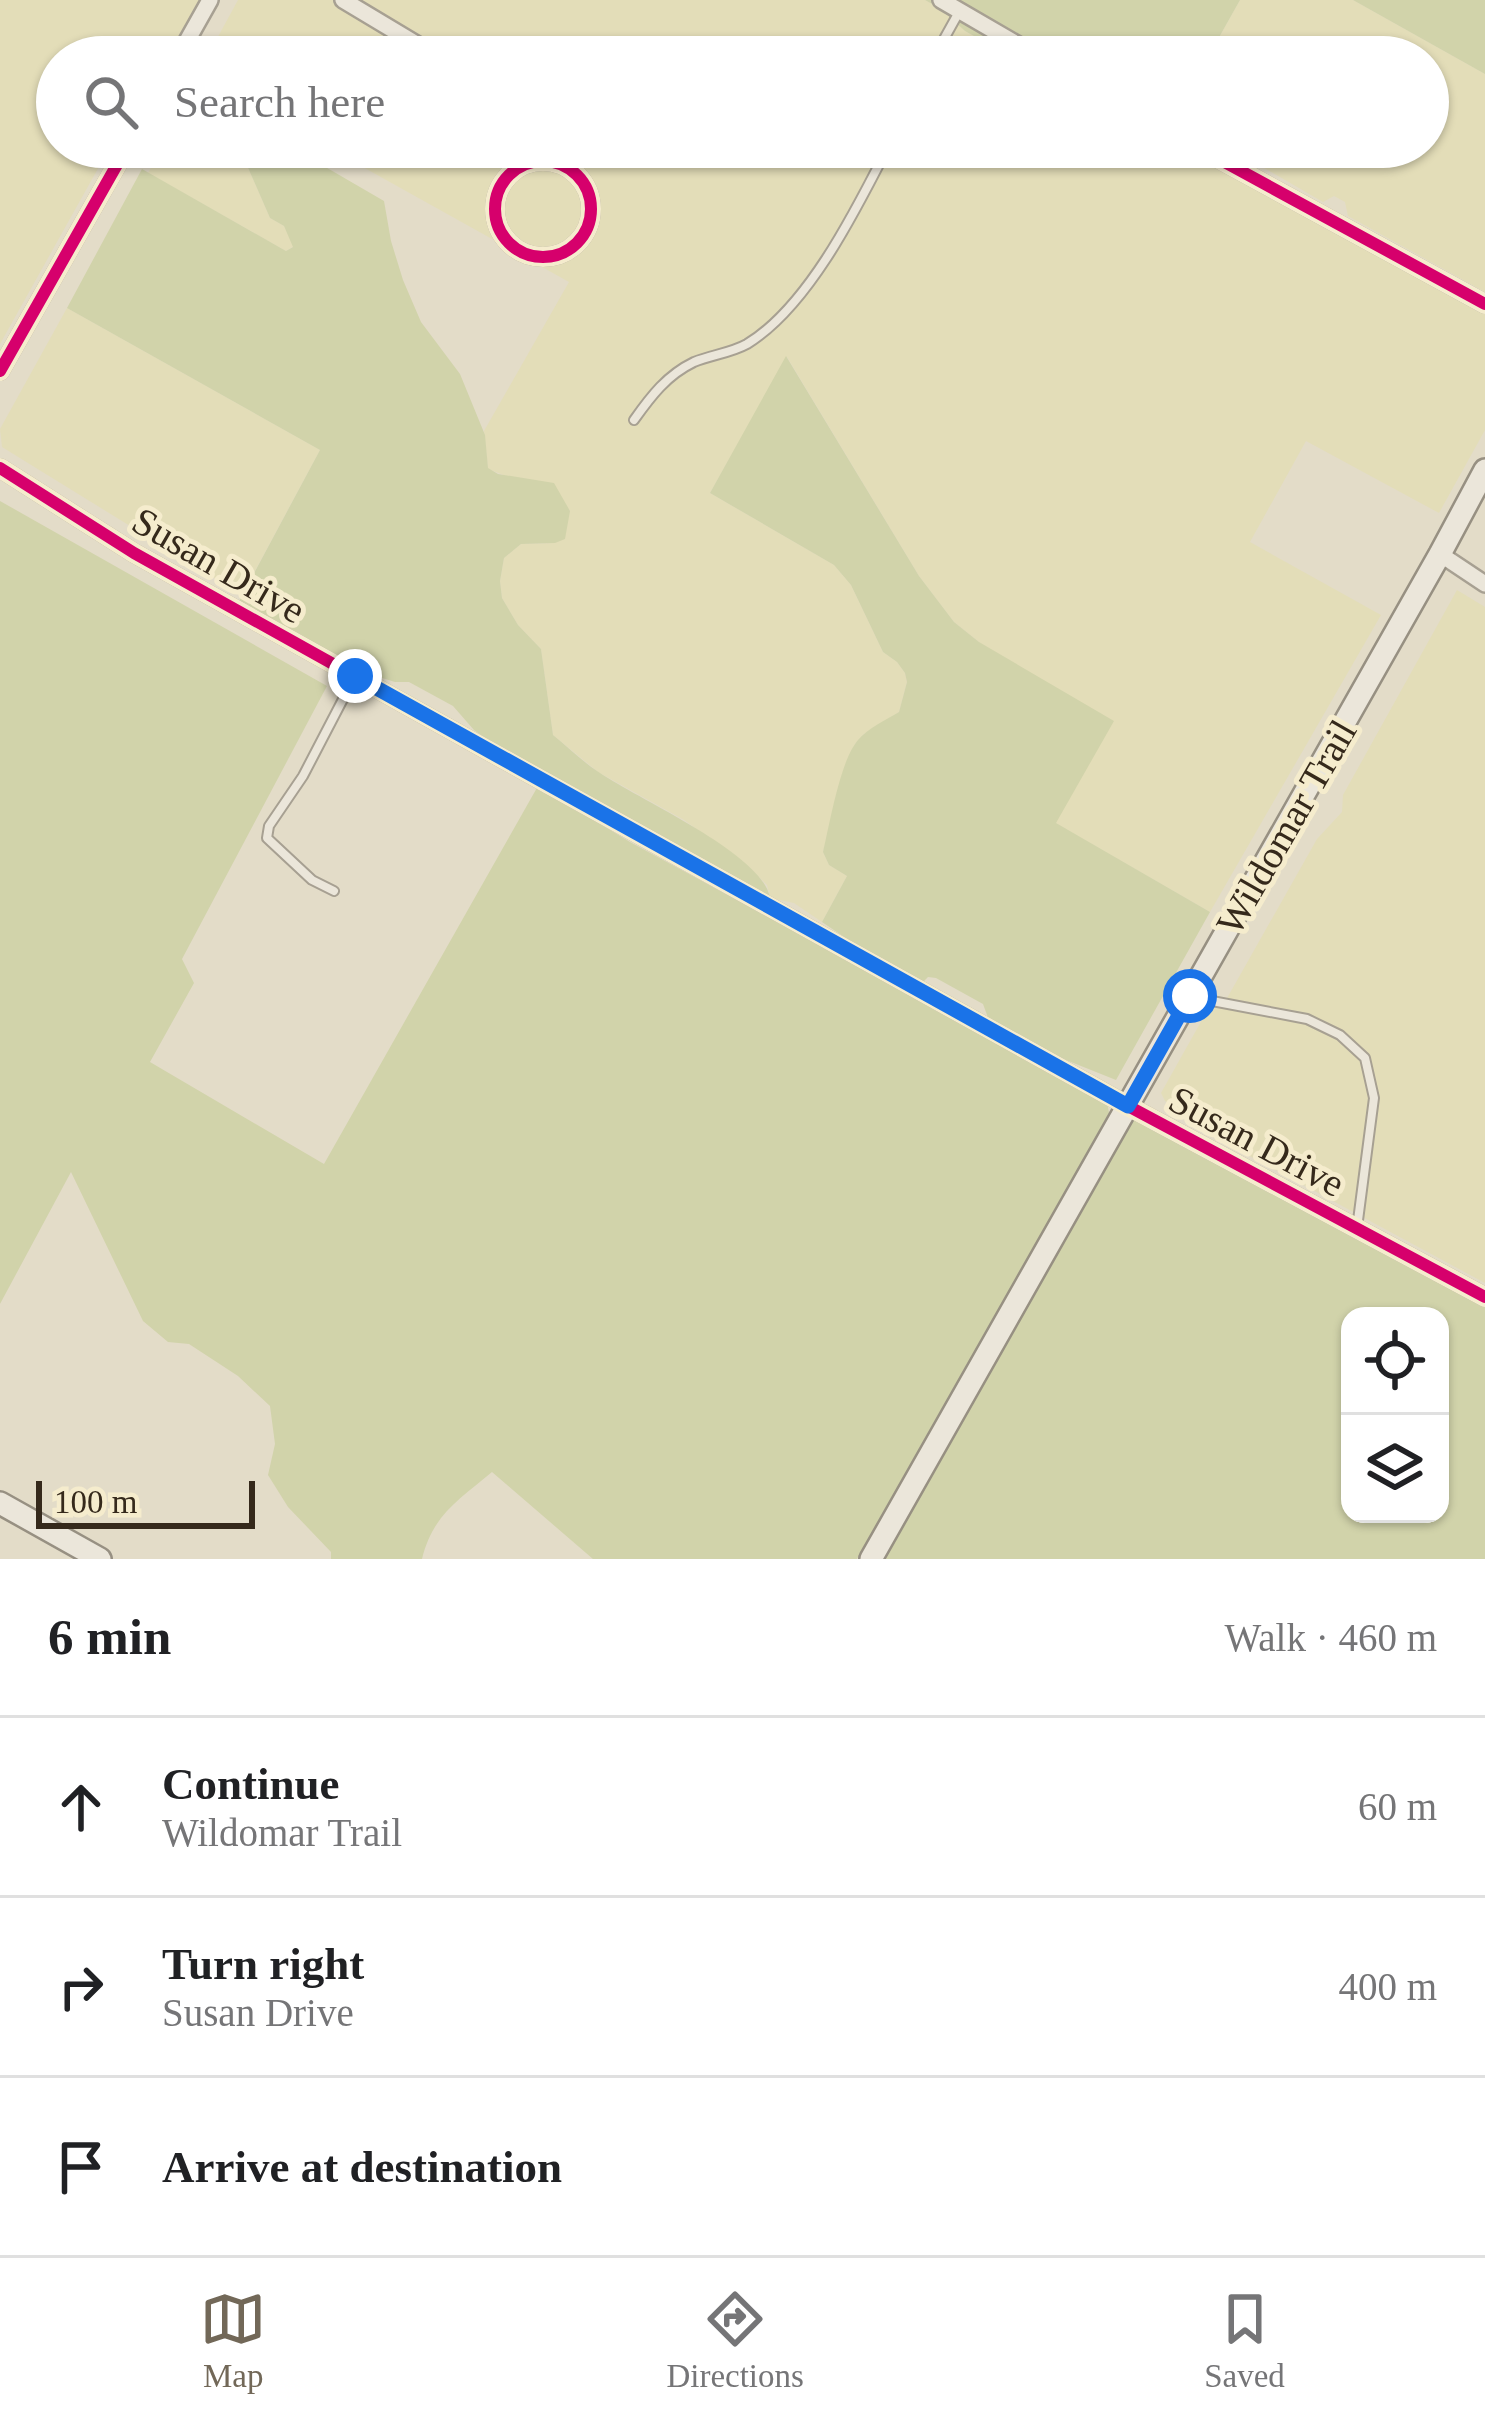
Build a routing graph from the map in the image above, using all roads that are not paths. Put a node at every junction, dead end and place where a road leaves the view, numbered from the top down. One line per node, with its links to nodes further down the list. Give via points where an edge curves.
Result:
1 (210, 0): 5 (street)
2 (343, 0): 6 (street)
3 (941, 0): 4 (street)
4 (960, 11): 7 (lane); 8 (street)
5 (190, 36)
6 (403, 36)
7 (946, 36)
8 (1003, 36)
9 (115, 168): 17 (street)
10 (512, 168): 15 (street)
11 (520, 168): 15 (street)
12 (568, 168): 15 (street, via 588,190 590,221 573,247 543,257 527,255 502,234 496,203)
13 (877, 168): 18 (lane, via 800,297 776,322 744,346 673,375)
14 (1236, 168): 16 (street)
15 (510, 175)
16 (1485, 304)
17 (0, 371)
18 (634, 420)
19 (0, 468): 23 (street, Susan Drive)
20 (1485, 470): 21 (main road, Wildomar Trail)
21 (1440, 554): 22 (street); 25 (main road, Wildomar Trail)
22 (1485, 584)
23 (355, 676): 24 (lane, via 267,838); 26 (street, Susan Drive)
24 (334, 891)
25 (1190, 996): 26 (main road, Wildomar Trail); 27 (lane, via 1307,1019 1365,1058 1375,1098)
26 (1128, 1106): 27 (street, Susan Drive); 31 (main road, Wildomar Trail)
27 (1357, 1228): 28 (street, Susan Drive)
28 (1485, 1297)
29 (0, 1503): 30 (main road)
30 (100, 1559)
31 (872, 1559)

